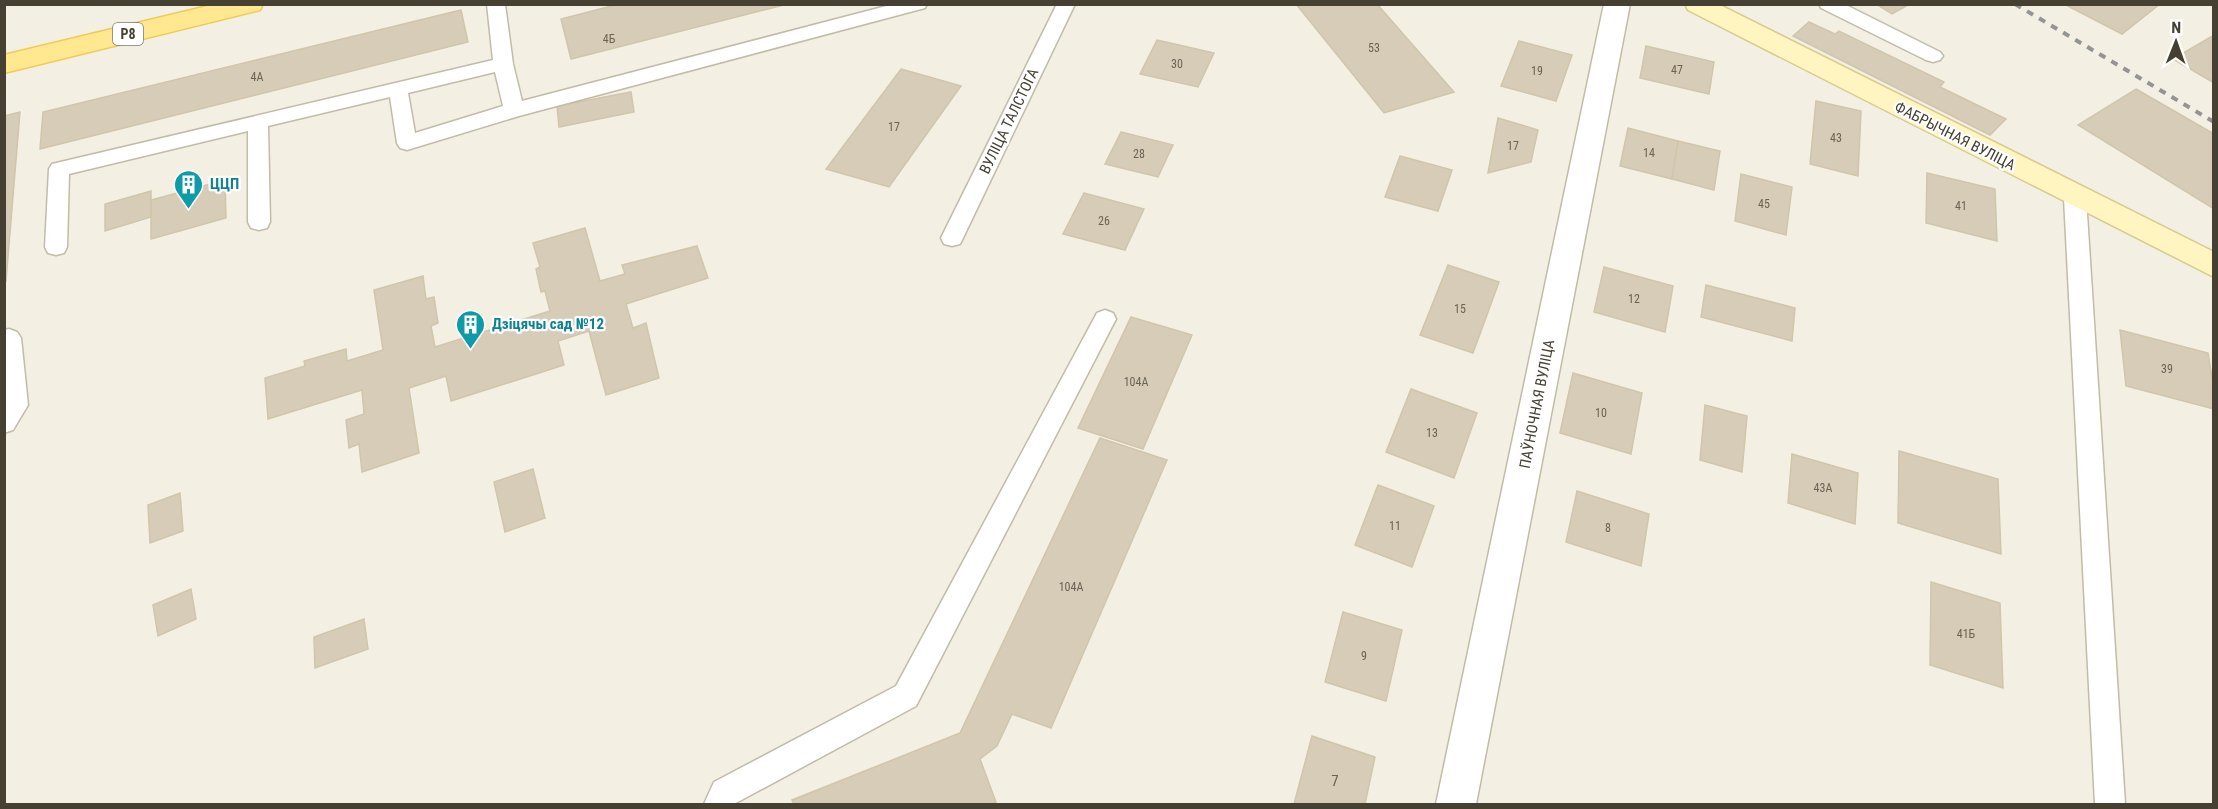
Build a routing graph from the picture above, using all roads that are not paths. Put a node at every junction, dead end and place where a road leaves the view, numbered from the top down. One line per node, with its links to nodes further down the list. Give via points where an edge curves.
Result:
1 (251, 4): 9 (main road, Р8)
2 (496, 4): 10 (lane)
3 (918, 4): 12 (lane)
4 (1066, 4): 16 (lane, ВУЛІЦА ТАЛСТОГА)
5 (1617, 4): 23 (street, ПАЎНОЧНАЯ ВУЛІЦА)
6 (1697, 4): 14 (street, ФАБРЫЧНАЯ ВУЛІЦА)
7 (1828, 4): 8 (lane)
8 (1933, 56)
9 (4, 64)
10 (503, 64): 11 (lane); 12 (lane)
11 (398, 89): 12 (lane, via 407,143); 13 (lane)
12 (514, 110)
13 (258, 122): 15 (lane); 17 (lane, via 59,169)
14 (2075, 198): 18 (street, ФАБРЫЧНАЯ ВУЛІЦА); 24 (lane)
15 (259, 222)
16 (952, 238)
17 (56, 247)
18 (2214, 266)
19 (1105, 319): 22 (lane, via 906,696 724,792)
20 (9, 338): 21 (lane, via 16,405)
21 (4, 423)
22 (719, 804)
23 (1456, 804)
24 (2110, 804)

